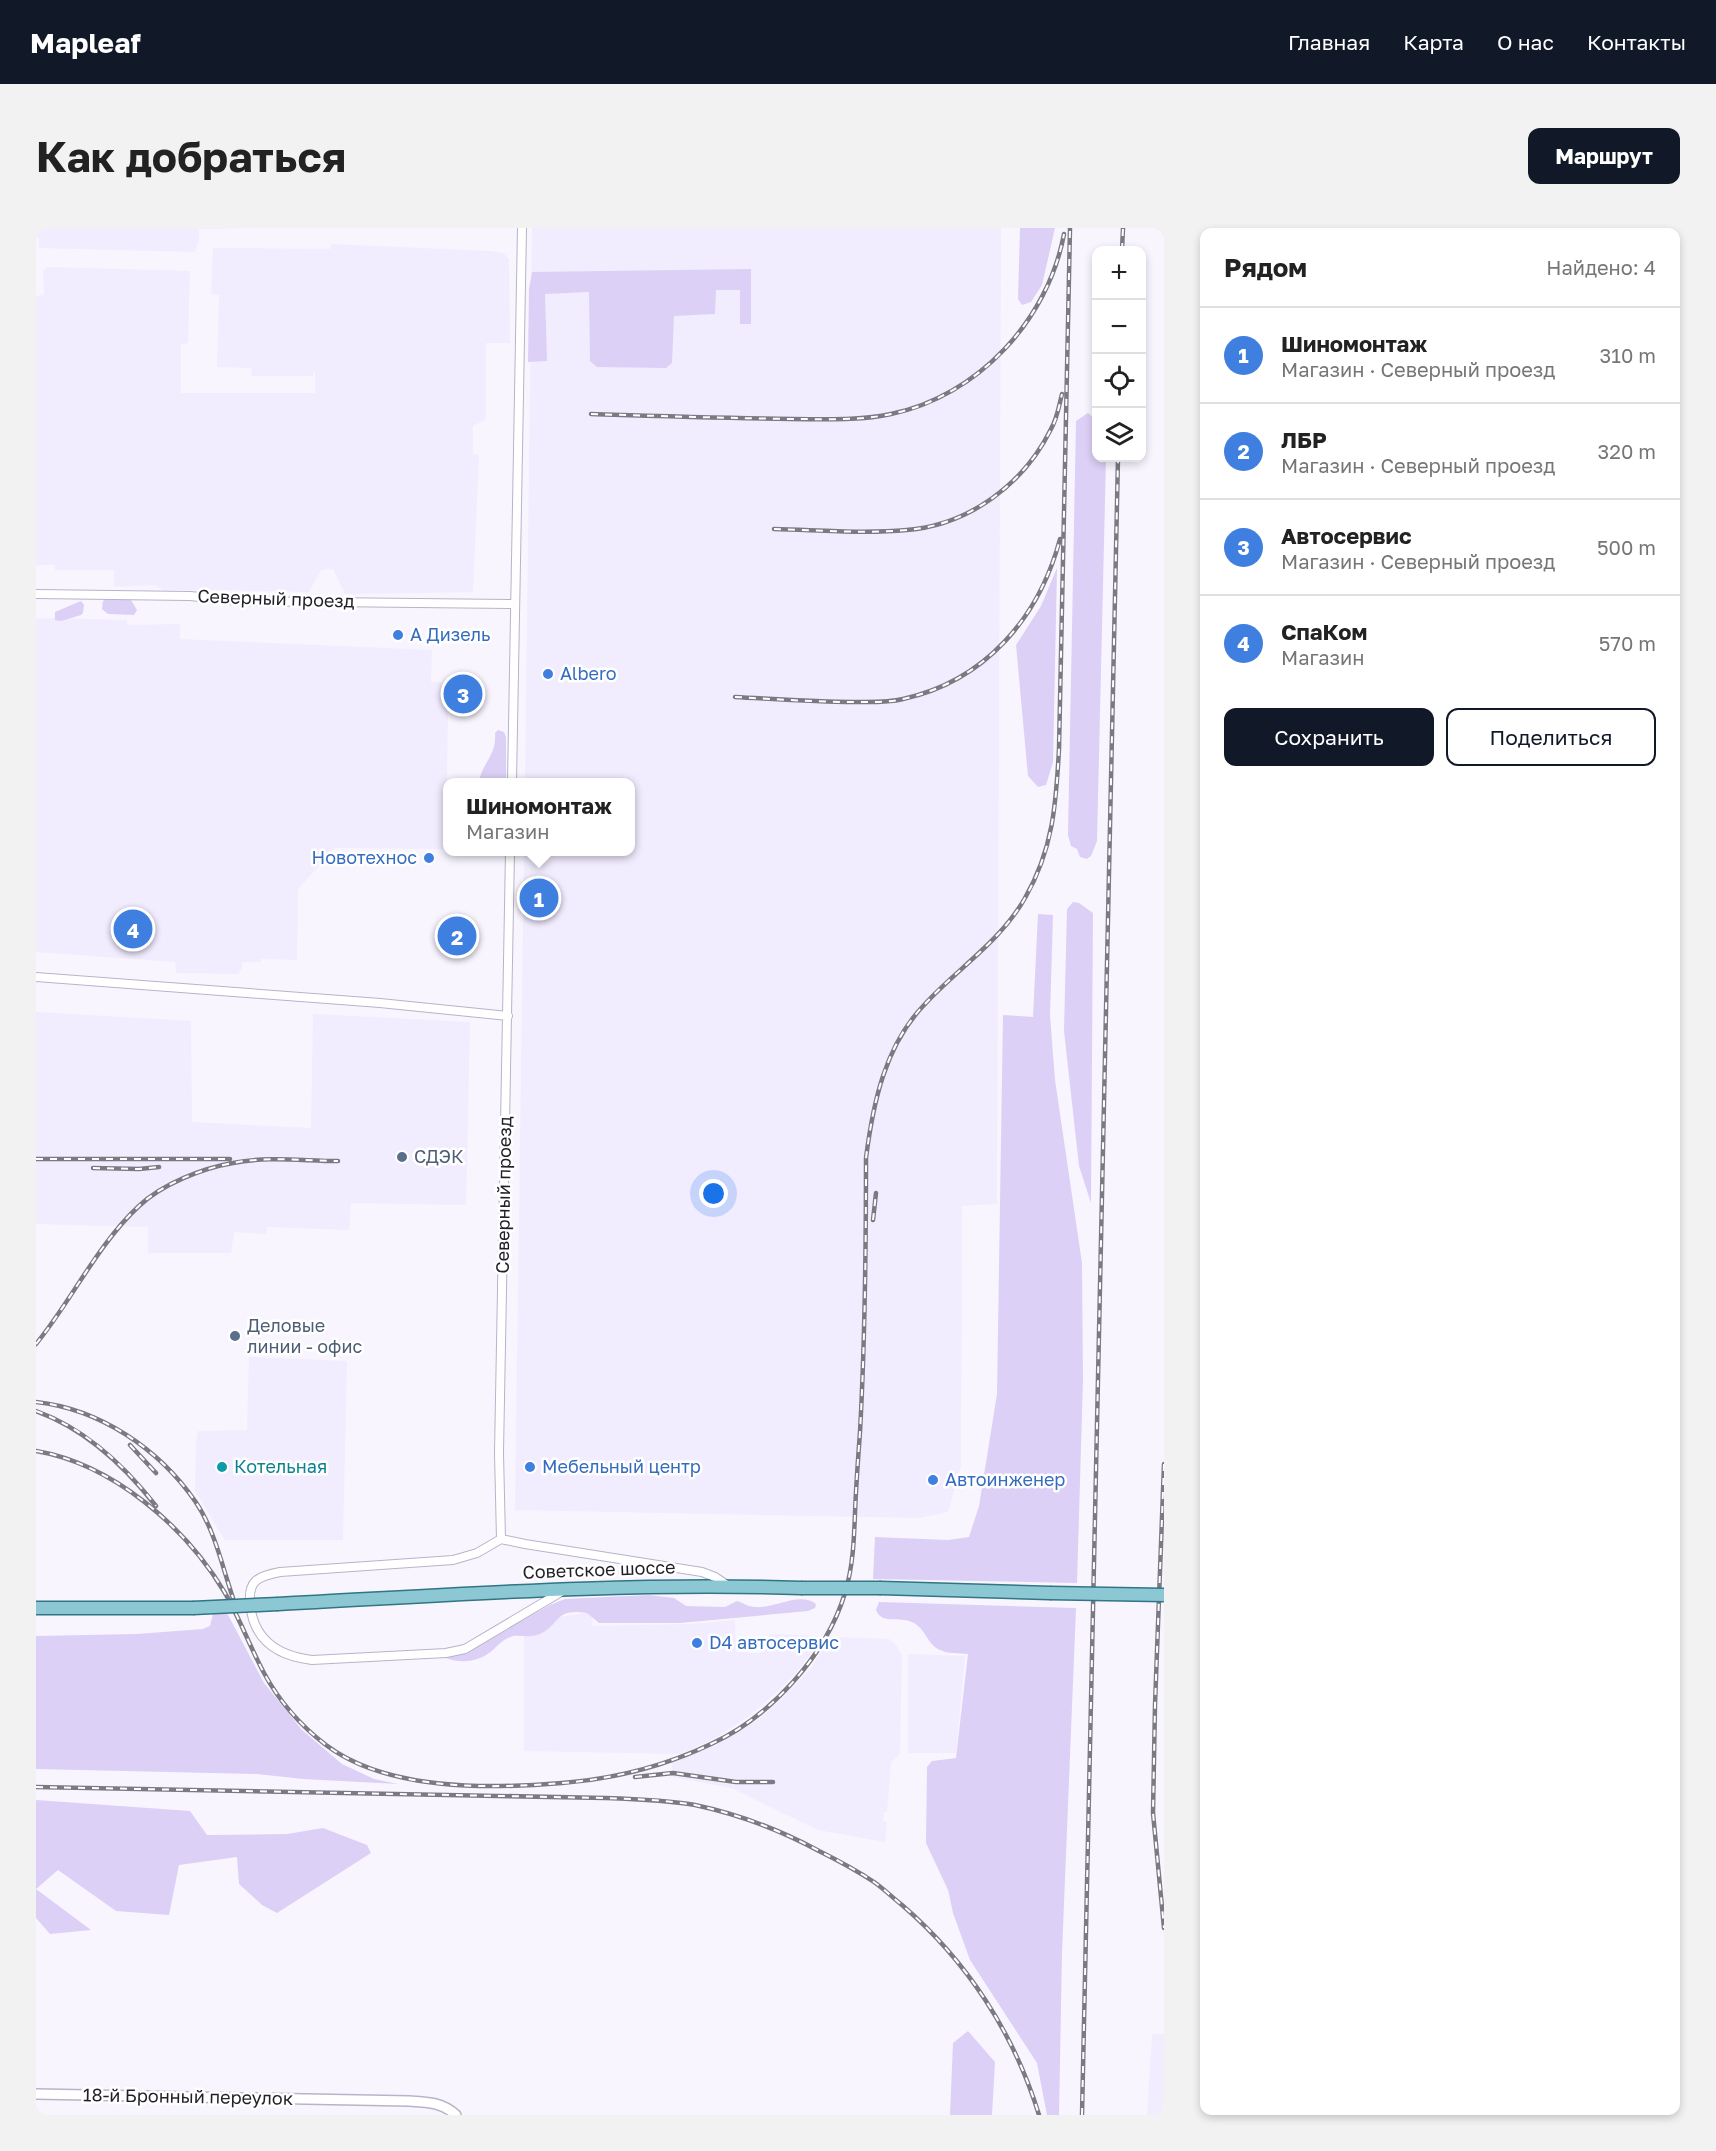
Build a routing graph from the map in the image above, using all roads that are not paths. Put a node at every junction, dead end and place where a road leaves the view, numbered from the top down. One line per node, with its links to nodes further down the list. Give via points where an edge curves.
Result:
1 (522, 228): 3 (street)
2 (36, 594): 3 (street, Северный проезд)
3 (515, 604): 4 (street)
4 (512, 778)
5 (510, 856): 7 (street, Северный проезд)
6 (36, 976): 7 (street)
7 (508, 1016): 8 (street, Северный проезд, via 500,1386)
8 (501, 1539): 9 (street, via 702,1572); 10 (street, via 477,1553 453,1560 264,1575 249,1592 251,1618 267,1642 298,1658 446,1653 465,1649)
9 (727, 1585): 10 (main road, Советское шоссе); 11 (main road, Советское шоссе, bridge)
10 (567, 1588): 12 (main road, Советское шоссе, bridge, via 193,1608)
11 (1164, 1595)
12 (36, 1608)
13 (36, 2094): 14 (street, 18-й Бронный переулок, via 409,2101 447,2107)
14 (456, 2115)

